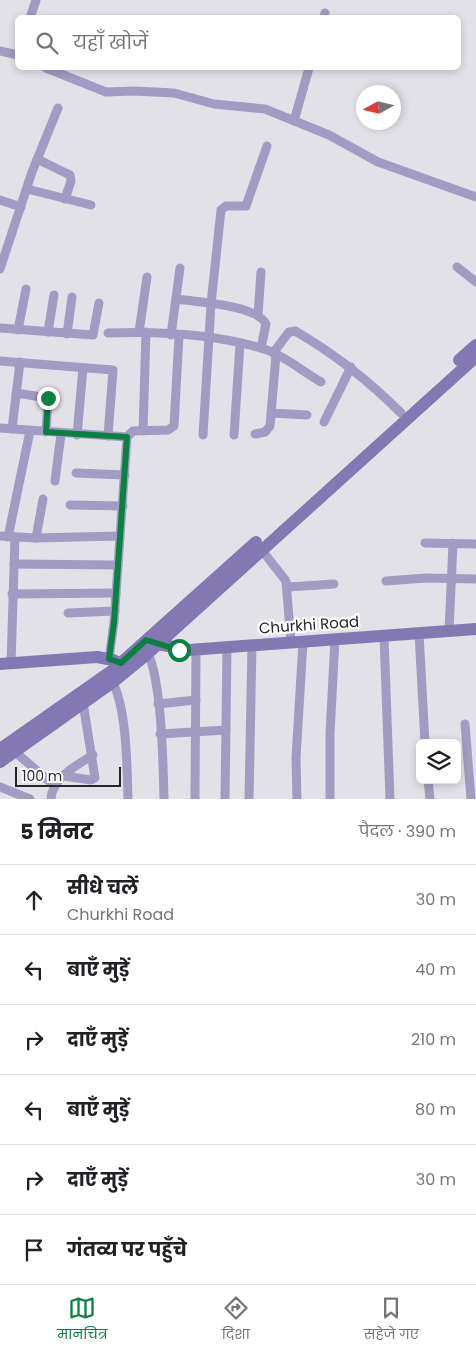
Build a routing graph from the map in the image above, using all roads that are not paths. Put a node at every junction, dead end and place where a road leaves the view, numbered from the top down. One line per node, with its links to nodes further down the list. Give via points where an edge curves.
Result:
1 (36, 0): 2 (street)
2 (31, 15)
3 (0, 51): 4 (street)
4 (15, 54)
5 (51, 70): 8 (street, via 106,92 174,93 214,104 254,106)
6 (308, 70): 8 (street)
7 (58, 108): 10 (street)
8 (294, 121): 12 (street, via 329,135 378,162)
9 (267, 146): 28 (street, via 246,206 226,206 221,210)
10 (37, 159): 11 (street); 13 (street, via 70,175)
11 (27, 189): 13 (street); 16 (street)
12 (476, 197)
13 (65, 199): 15 (street)
14 (0, 200): 16 (street)
15 (91, 205)
16 (21, 207): 19 (street)
17 (458, 267): 22 (street)
18 (180, 268): 26 (street)
19 (0, 269)
20 (261, 272): 29 (street)
21 (147, 277): 33 (street)
22 (476, 282)
23 (26, 289): 31 (street)
24 (54, 295): 32 (street)
25 (72, 296): 35 (street)
26 (176, 299): 28 (street); 36 (street)
27 (99, 303): 35 (street, via 94,336)
28 (211, 304): 29 (street); 37 (street)
29 (258, 315): 40 (street, via 266,324)
30 (0, 328): 31 (street)
31 (18, 330): 32 (street)
32 (48, 332): 35 (street)
33 (142, 332): 34 (street); 36 (street); 55 (street)
34 (108, 333)
35 (66, 334)
36 (175, 335): 37 (street); 55 (street, via 174,426 168,430)
37 (209, 338): 38 (street); 61 (street)
38 (240, 344): 40 (street); 62 (street)
39 (476, 345): 50 (street)
40 (261, 348): 41 (street)
41 (275, 354): 45 (street, via 291,330); 47 (street); 49 (street)
42 (476, 356): 77 (street)
43 (0, 361): 44 (street)
44 (20, 362): 46 (street); 48 (street)
45 (352, 367): 50 (street); 52 (street)
46 (82, 368): 60 (street); 63 (street, via 111,369 114,372)
47 (321, 382)
48 (16, 393): 54 (street); 57 (street, via 48,398)
49 (271, 413): 51 (street); 59 (street, via 268,429)
50 (401, 413): 96 (street)
51 (307, 415)
52 (324, 422)
53 (0, 428): 54 (street)
54 (12, 429): 56 (street)
55 (142, 430): 64 (street, via 130,432)
56 (30, 431): 57 (street); 72 (street)
57 (46, 432): 58 (street)
58 (61, 434): 60 (street); 67 (street)
59 (255, 434)
60 (77, 435): 63 (street)
61 (203, 435)
62 (234, 435)
63 (108, 436): 64 (street)
64 (127, 437): 66 (street)
65 (76, 473): 66 (street)
66 (125, 475): 70 (street)
67 (55, 481)
68 (43, 499): 73 (street)
69 (70, 505): 70 (street)
70 (122, 506): 71 (street)
71 (120, 536): 73 (street); 79 (street)
72 (8, 537): 73 (street); 78 (street)
73 (36, 538)
74 (425, 543): 75 (street)
75 (453, 543): 76 (street); 80 (street)
76 (476, 544)
77 (261, 549): 84 (street, via 282,574); 96 (street)
78 (14, 564): 79 (street); 86 (street)
79 (118, 565): 85 (street)
80 (451, 578): 81 (street); 82 (street); 90 (street)
81 (476, 579)
82 (386, 581)
83 (334, 584): 84 (street)
84 (288, 587): 94 (street)
85 (116, 593): 86 (street); 87 (street)
86 (12, 594): 99 (street)
87 (115, 611): 88 (street); 100 (street)
88 (68, 613)
89 (476, 629): 90 (street, Churkhi Road)
90 (450, 631): 91 (street, Churkhi Road)
91 (419, 633): 92 (street, Churkhi Road); 109 (street)
92 (384, 636): 93 (street, Churkhi Road); 129 (street)
93 (335, 639): 94 (street, Churkhi Road); 128 (street)
94 (297, 642): 95 (street, Churkhi Road); 127 (street)
95 (252, 645): 97 (street, Churkhi Road); 126 (street)
96 (151, 646): 98 (street, Churkhi Road); 100 (street); 104 (street)
97 (227, 647): 98 (street, Churkhi Road); 106 (street)
98 (196, 650): 102 (street)
99 (6, 663): 100 (street, via 97,657)
100 (120, 663): 101 (street)
101 (111, 678): 103 (street); 110 (street); 122 (street, via 119,699)
102 (196, 700): 104 (street); 107 (street)
103 (83, 703): 111 (street); 112 (street)
104 (158, 704): 108 (street)
105 (465, 724): 114 (street)
106 (226, 730): 107 (street); 125 (street)
107 (196, 732): 108 (street); 124 (street)
108 (160, 734): 123 (street)
109 (426, 739)
110 (0, 749)
111 (14, 752): 113 (street); 117 (street)
112 (93, 755): 115 (street); 115 (street, via 93,780)
113 (0, 762)
114 (472, 768): 131 (street)
115 (64, 776): 117 (street)
116 (428, 784): 130 (street)
117 (55, 786): 121 (street)
118 (0, 787): 119 (street)
119 (20, 798): 120 (street)
120 (30, 799)
121 (51, 799)
122 (128, 799)
123 (164, 799)
124 (194, 799)
125 (225, 799)
126 (249, 799)
127 (297, 799)
128 (330, 799)
129 (390, 799)
130 (430, 799)
131 (471, 799)

